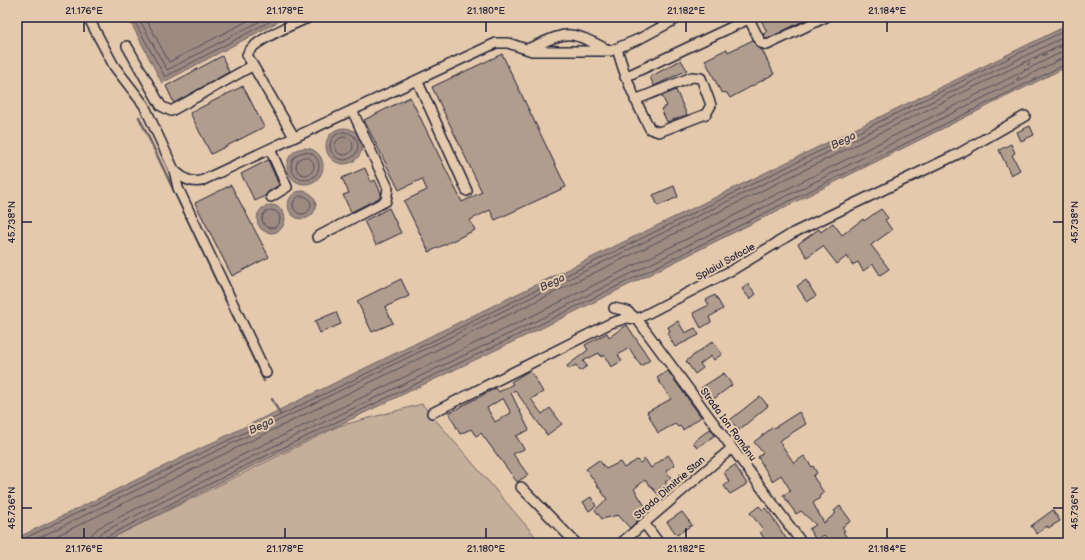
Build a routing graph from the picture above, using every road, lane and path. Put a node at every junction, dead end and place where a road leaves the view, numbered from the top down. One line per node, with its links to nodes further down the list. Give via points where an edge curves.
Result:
1 (88, 17): 17 (street, via 114,66 144,105)
2 (310, 17): 9 (street, via 252,47 247,55)
3 (680, 17): 8 (street)
4 (826, 17): 5 (street, via 767,45 761,43)
5 (751, 18): 10 (street)
6 (127, 46): 9 (street, via 160,106 171,111)
7 (526, 49): 8 (street); 8 (street, via 560,35 575,34); 11 (street, via 508,43 496,43)
8 (613, 50): 10 (street)
9 (252, 66): 15 (street)
10 (625, 77): 12 (street)
11 (417, 80): 13 (street); 18 (street)
12 (635, 100): 12 (street, via 650,129 659,132 706,114 711,105 701,78 697,76)
13 (352, 110): 15 (street); 20 (street, via 388,188 388,198)
14 (1025, 116): 22 (street, Splaiul Sofocle, via 960,153 793,233 734,269)
15 (294, 137): 16 (street)
16 (270, 149): 17 (street, via 201,181 185,180); 19 (street, via 287,187)
17 (174, 170): 23 (street, via 178,188)
18 (467, 190)
19 (271, 197)
20 (317, 237)
21 (614, 308): 22 (street, via 627,311)
22 (637, 319): 24 (street, Splaiul Sofocle, via 627,318 611,323); 25 (street, Strada Ion Românu)
23 (266, 373)
24 (432, 413)
25 (732, 448): 27 (street, Strada Dimitrie Stan); 31 (street, Strada Ion Românu)
26 (521, 487): 28 (street)
27 (644, 523): 29 (street, Strada Dimitrie Stan); 30 (street)
28 (576, 543)
29 (621, 543)
30 (659, 543)
31 (802, 543)

